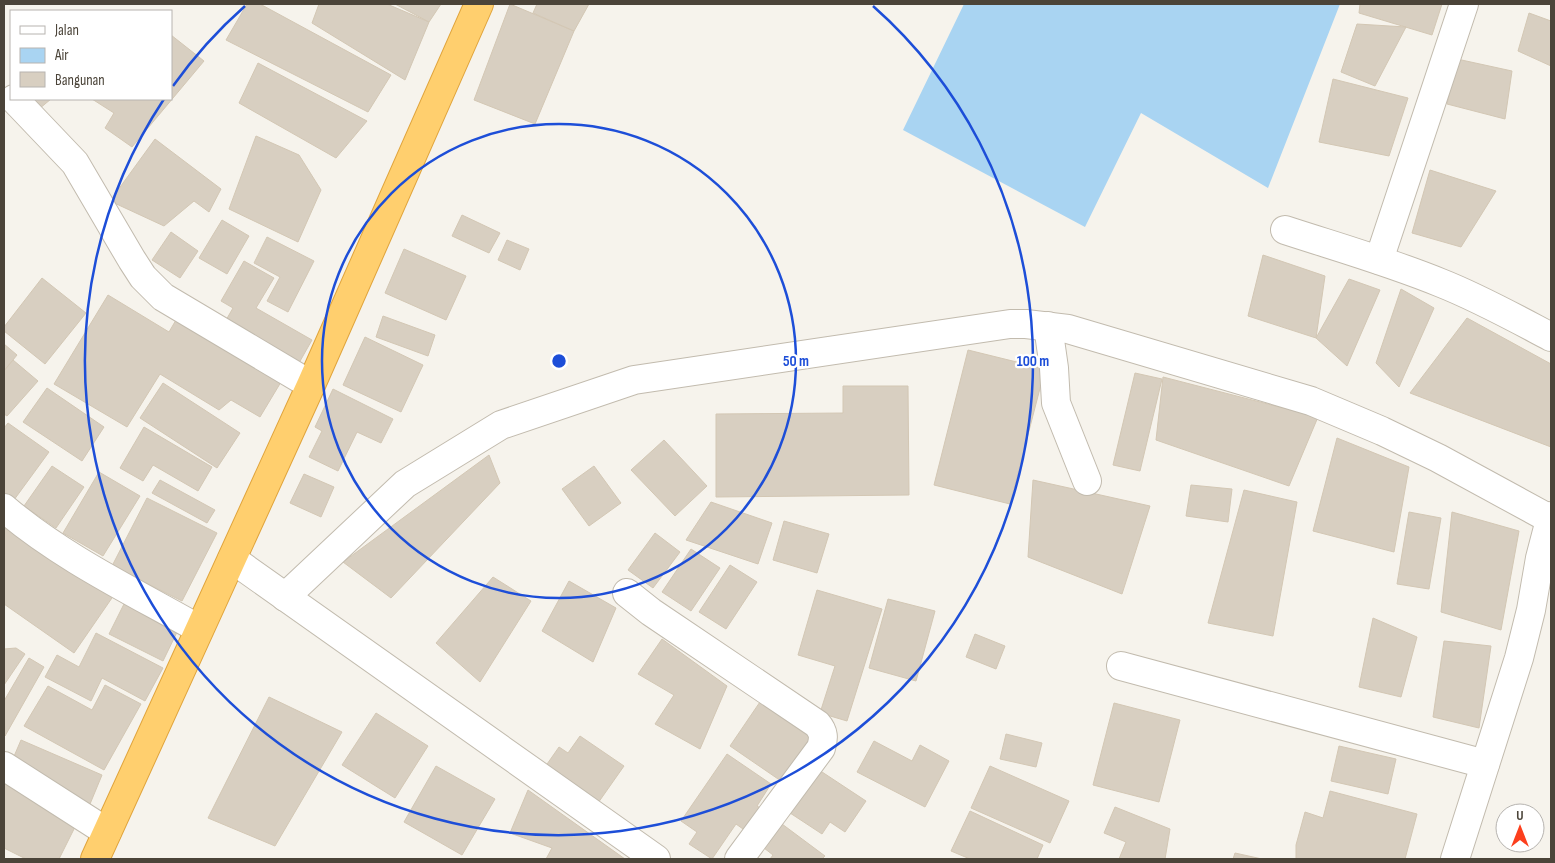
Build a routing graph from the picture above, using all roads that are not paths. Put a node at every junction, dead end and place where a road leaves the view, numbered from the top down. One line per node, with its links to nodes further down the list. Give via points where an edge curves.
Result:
1 (479, 4): 8 (highway)
2 (1464, 4): 5 (street)
3 (15, 100): 8 (street, via 76,162 132,260 163,297)
4 (1285, 230): 5 (street)
5 (1379, 260): 7 (street, via 1467,294)
6 (1048, 326): 9 (street, via 1056,403); 11 (street, via 1076,331 1311,401 1438,458); 15 (street, via 1010,324 634,380 501,425 406,484)
7 (1551, 337)
8 (311, 385): 12 (highway)
9 (1087, 481)
10 (4, 508): 16 (street, via 80,560)
11 (1551, 518): 13 (street)
12 (232, 559): 15 (street); 16 (highway)
13 (1546, 563): 18 (street)
14 (627, 593): 23 (street, via 822,730 821,748)
15 (285, 597): 22 (street)
16 (200, 629): 20 (highway)
17 (1121, 666): 18 (street)
18 (1485, 764): 24 (street)
19 (4, 766): 20 (street)
20 (107, 832): 21 (highway)
21 (95, 859)
22 (656, 859)
23 (739, 859)
24 (1455, 859)

